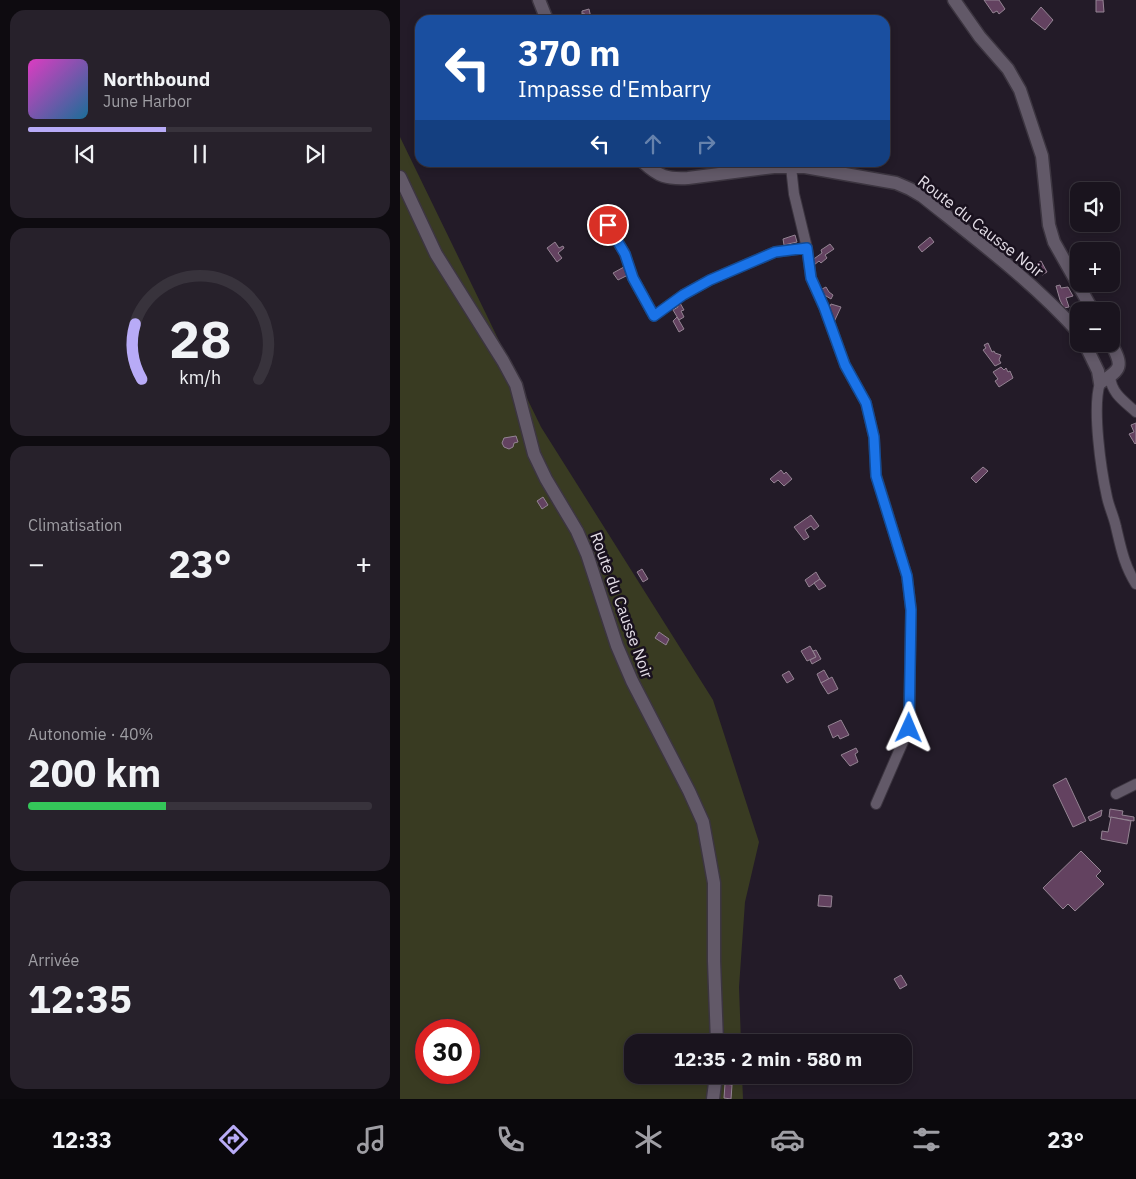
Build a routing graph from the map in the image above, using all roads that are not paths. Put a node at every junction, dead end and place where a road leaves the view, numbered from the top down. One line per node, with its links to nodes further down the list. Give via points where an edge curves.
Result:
1 (538, 0): 3 (street)
2 (954, 0): 9 (street, Route du Causse Noir, via 1008,69 1020,90 1042,156 1048,225)
3 (546, 15)
4 (648, 167): 5 (street, Route du Causse Noir, via 662,177 674,178)
5 (791, 167): 8 (street); 10 (street, Route du Causse Noir, via 910,188 1023,277)
6 (400, 177): 19 (street, Route du Causse Noir, via 436,254 516,385 534,454 578,531 632,682 703,822 714,883)
7 (608, 225): 8 (street, via 654,316 710,280 775,252)
8 (807, 248): 18 (street, via 811,278 845,365 866,403 874,437 876,476 907,576 911,610 909,728)
9 (1088, 302)
10 (1070, 324)
11 (1089, 352): 13 (street)
12 (1116, 352): 13 (street, via 1119,368 1116,374)
13 (1105, 380): 14 (street); 15 (street, via 1098,391 1096,407 1101,468 1123,560)
14 (1136, 412)
15 (1136, 584)
16 (1136, 784): 17 (street)
17 (1116, 794)
18 (876, 804)
19 (717, 1034)
20 (715, 1084): 21 (street)
21 (713, 1099)

